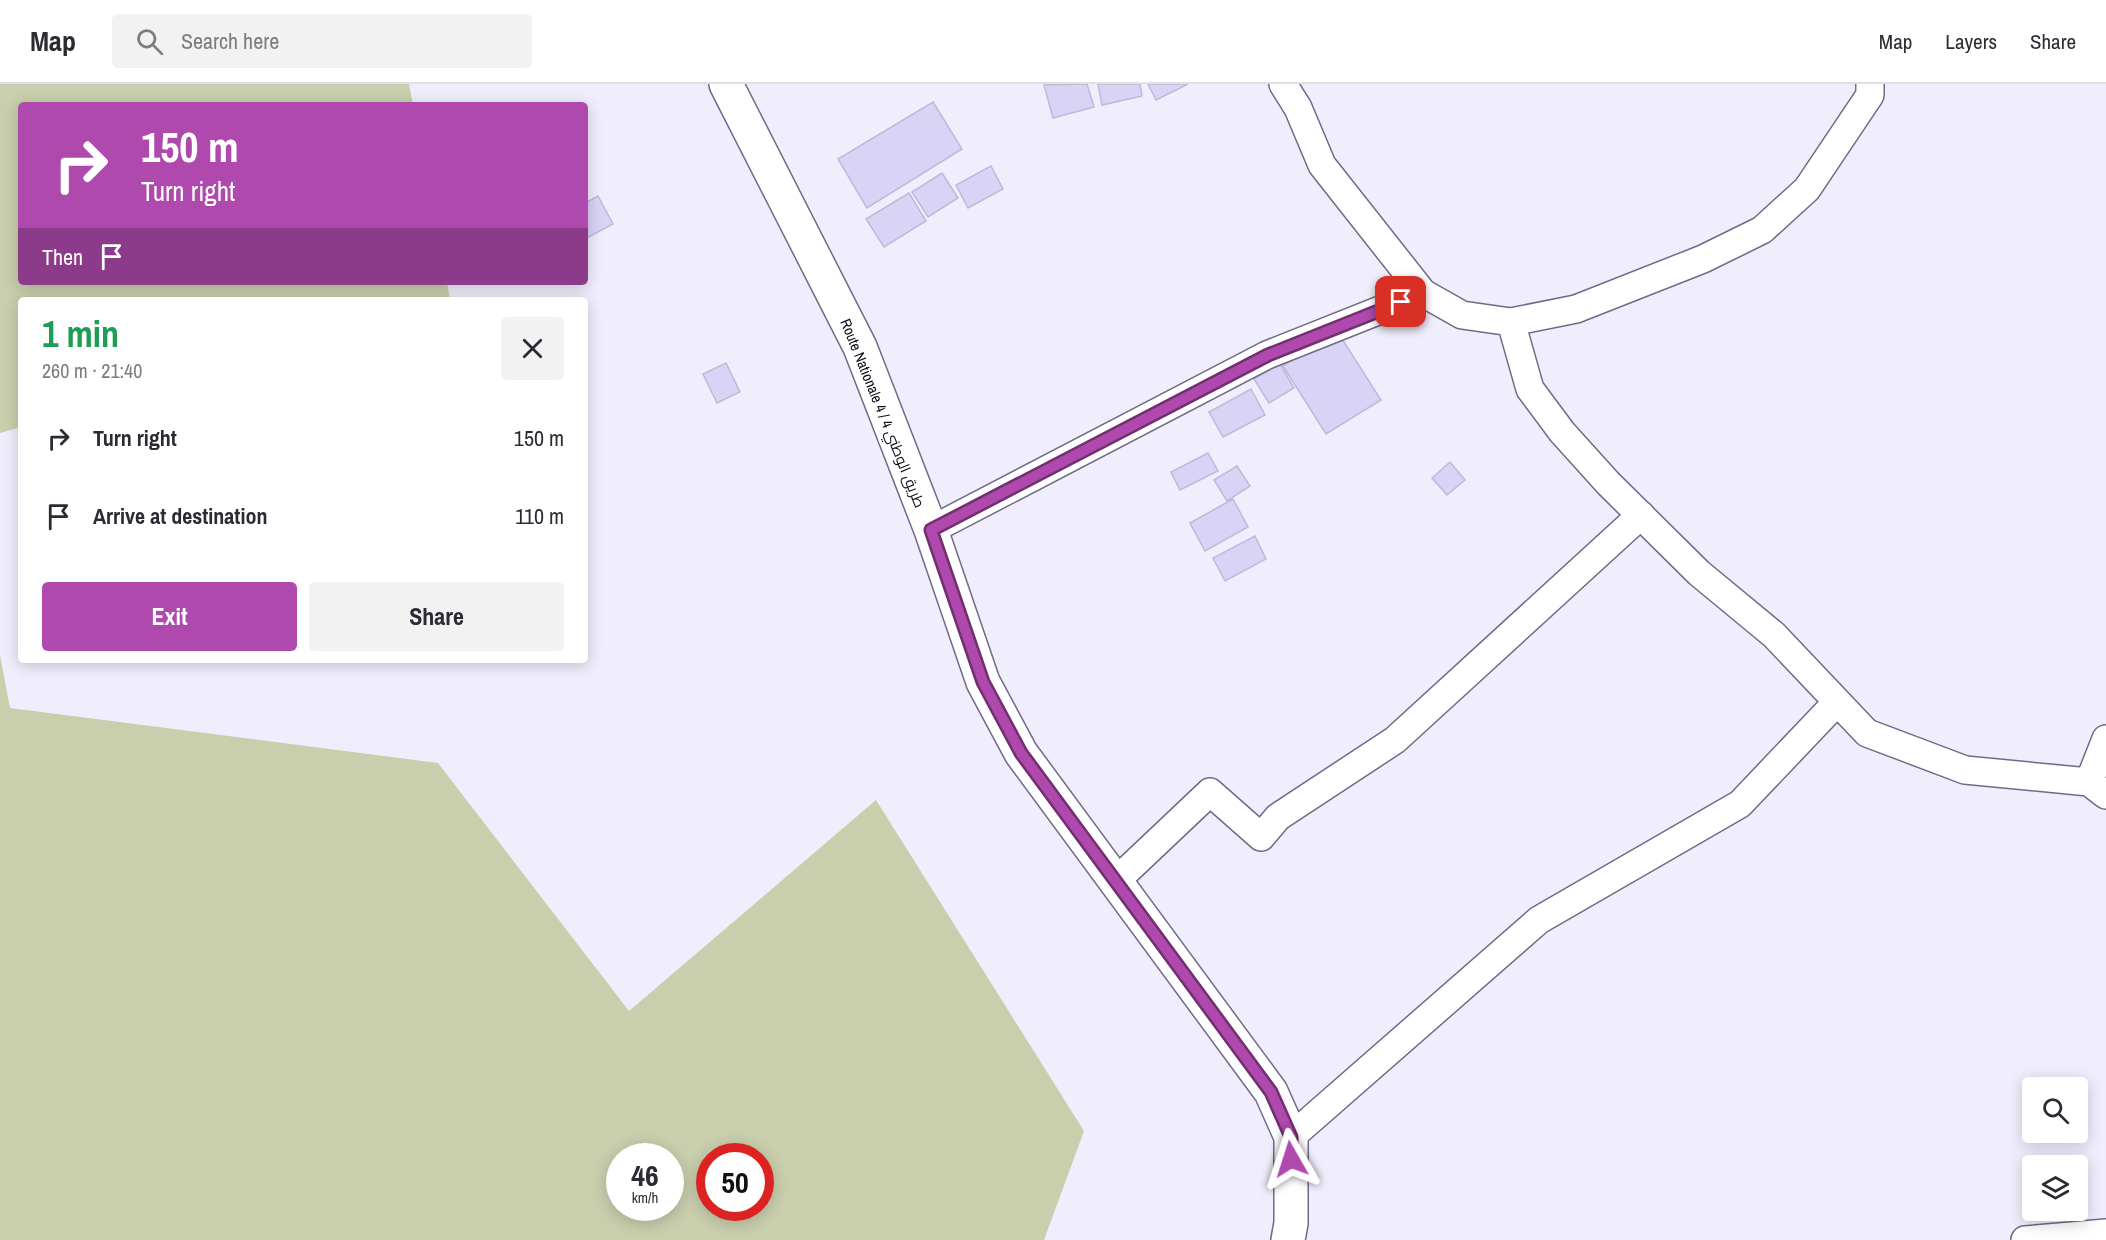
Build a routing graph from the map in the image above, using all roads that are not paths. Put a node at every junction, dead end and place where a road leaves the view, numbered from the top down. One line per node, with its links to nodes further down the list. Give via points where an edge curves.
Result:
1 (726, 84): 7 (main road, Route Nationale 4 / طريق الوطني 4, via 860,347)
2 (1283, 84): 4 (street, via 1298,108 1322,165)
3 (1870, 84): 5 (street, via 1870,95 1807,189 1762,230 1703,260 1576,309)
4 (1423, 293): 5 (street, via 1462,315); 7 (street, via 1268,355)
5 (1510, 322): 6 (street, via 1530,390 1562,432)
6 (1641, 515): 8 (street, via 1699,573 1774,635); 11 (street, via 1395,740 1278,817 1261,837 1210,792)
7 (931, 530): 11 (main road, Route Nationale 4 / طريق الوطني 4, via 989,692 1021,753)
8 (1837, 702): 10 (street, via 1867,733 1965,770); 12 (street, via 1740,804 1539,920)
9 (2106, 740): 10 (street)
10 (2097, 789)
11 (1116, 881): 12 (main road, Route Nationale 4 / طريق الوطني 4, via 1271,1092)
12 (1291, 1137): 14 (main road, Route Nationale 4 / طريق الوطني 4)
13 (2106, 1233): 15 (street)
14 (1288, 1240)
15 (2025, 1240)

